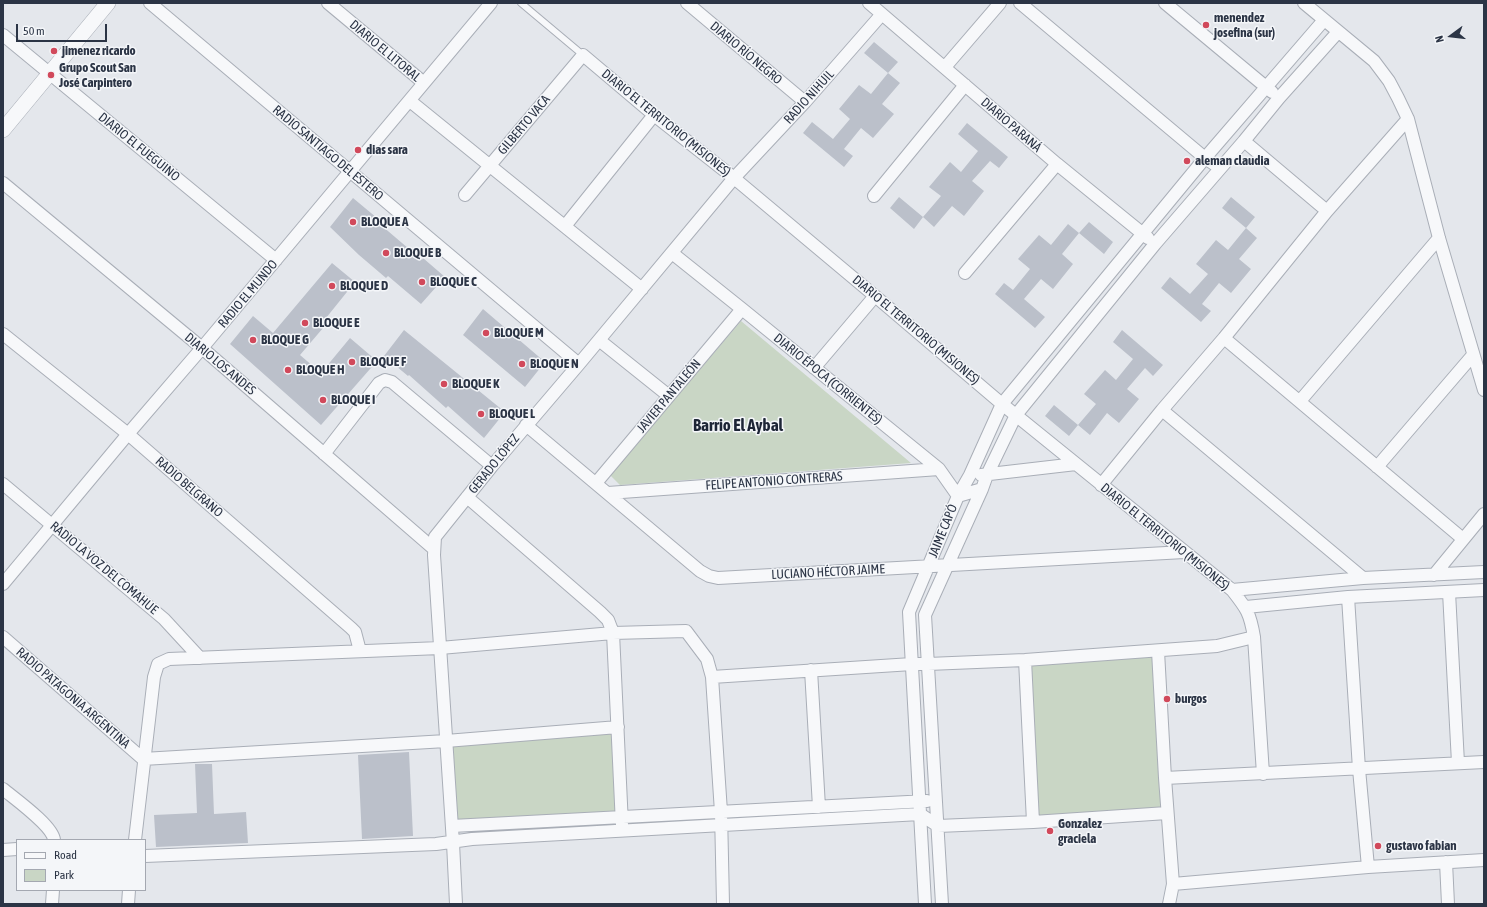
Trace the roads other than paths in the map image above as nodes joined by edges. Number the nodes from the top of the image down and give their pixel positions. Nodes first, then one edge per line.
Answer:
1 (108, 3) edge
2 (150, 3) edge
3 (328, 3) edge
4 (491, 3) edge
5 (521, 3) edge
6 (687, 3) edge
7 (869, 3) edge
8 (1000, 3) edge
9 (1020, 3) edge
10 (1165, 3) edge
11 (1304, 3) edge
12 (882, 14) junction
13 (1324, 20) junction
14 (1338, 32) junction
15 (3, 34) edge
16 (583, 55) junction
17 (945, 66) junction
18 (50, 74) junction
19 (424, 83) junction
20 (965, 85) junction
21 (1265, 87) junction
22 (1279, 98) junction
23 (410, 101) junction
24 (806, 102) junction
25 (654, 115) junction
26 (1408, 119) junction
27 (3, 130) edge
28 (1244, 141) junction
29 (1205, 158) junction
30 (1057, 164) junction
31 (490, 165) junction
32 (1220, 168) junction
33 (350, 172) junction
34 (734, 178) junction
35 (3, 184) edge
36 (464, 195) dead end
37 (874, 196) dead end
38 (1327, 211) junction
39 (565, 226) junction
40 (1143, 234) junction
41 (1439, 238) junction
42 (1155, 244) junction
43 (672, 253) junction
44 (276, 260) junction
45 (965, 272) dead end
46 (642, 289) junction
47 (875, 296) junction
48 (742, 309) junction
49 (3, 334) edge
50 (1224, 338) junction
51 (599, 340) junction
52 (202, 348) junction
53 (1473, 355) junction
54 (579, 364) junction
55 (814, 368) junction
56 (1484, 390) edge
57 (669, 396) junction
58 (1300, 401) junction
59 (1002, 404) junction
60 (1162, 410) junction
61 (1016, 415) junction
62 (526, 425) junction
63 (128, 434) junction
64 (324, 454) junction
65 (1076, 464) junction
66 (492, 466) junction
67 (1377, 467) junction
68 (939, 470) junction
69 (970, 475) junction
70 (987, 475) junction
71 (596, 483) junction
72 (3, 484) edge
73 (1100, 485) junction
74 (982, 489) junction
75 (608, 493) junction
76 (958, 496) junction
77 (467, 497) junction
78 (1484, 514) edge
79 (53, 525) junction
80 (1463, 539) junction
81 (434, 549) junction
82 (1184, 552) junction
83 (948, 565) junction
84 (929, 566) junction
85 (1484, 572) edge
86 (1434, 575) junction
87 (1363, 578) junction
88 (3, 584) edge
89 (1232, 590) junction
90 (1484, 590) edge
91 (1449, 592) junction
92 (1348, 597) junction
93 (1246, 608) junction
94 (613, 633) junction
95 (1254, 637) junction
96 (3, 638) edge
97 (440, 648) junction
98 (360, 651) junction
99 (1158, 651) junction
100 (200, 658) junction
101 (1024, 660) junction
102 (912, 664) junction
103 (928, 664) junction
104 (811, 670) junction
105 (712, 677) junction
106 (618, 727) junction
107 (446, 741) junction
108 (143, 759) junction
109 (1484, 762) edge
110 (1458, 764) junction
111 (1359, 769) junction
112 (1263, 774) junction
113 (1165, 778) junction
114 (3, 789) edge
115 (936, 801) junction
116 (919, 802) junction
117 (819, 807) junction
118 (721, 812) junction
119 (1167, 813) junction
120 (920, 814) junction
121 (622, 818) junction
122 (1033, 822) junction
123 (452, 826) junction
124 (720, 826) junction
125 (938, 826) junction
126 (622, 831) junction
127 (54, 839) edge
128 (135, 839) edge
129 (453, 843) junction
130 (16, 848) edge
131 (3, 850) edge
132 (146, 856) edge
133 (1484, 860) edge
134 (1446, 862) junction
135 (1368, 867) junction
136 (1173, 884) junction
137 (53, 891) edge
138 (130, 891) edge
139 (52, 904) edge
140 (128, 904) edge
141 (456, 904) edge
142 (723, 904) edge
143 (925, 904) edge
144 (942, 904) edge
145 (1169, 904) edge
146 (1448, 904) edge

1 - 18 street
2 - 33 street, RADIO SANTIAGO DEL ESTERO
3 - 19 street, DIARIO EL LITORAL
4 - 19 street, RADIO EL MUNDO
5 - 16 lane
6 - 24 street, DIARIO RÍO NEGRO
7 - 12 street, DIARIO PARANÁ
8 - 17 street
9 - 29 street
10 - 21 street
11 - 13 street
12 - 17 street, DIARIO PARANÁ
12 - 24 street, RADIO NIHUIL
13 - 14 street
13 - 21 street, JAIME CAPÓ
14 - 22 street, JAIME CAPÓ
14 - 26 street
15 - 18 street, DIARIO EL FUEGUINO
16 - 25 street, DIARIO EL TERRITORIO (MISIONES)
16 - 31 street, GILBERTO VACA
17 - 20 street, DIARIO PARANÁ
18 - 27 street
18 - 44 street, DIARIO EL FUEGUINO
19 - 23 street, RADIO EL MUNDO
20 - 30 street, DIARIO PARANÁ
20 - 37 street
21 - 22 street
21 - 29 street, JAIME CAPÓ
22 - 28 street, JAIME CAPÓ
23 - 31 street
23 - 33 street, RADIO EL MUNDO
24 - 34 street, RADIO NIHUIL
25 - 34 street, DIARIO EL TERRITORIO (MISIONES)
25 - 39 street
26 - 38 street
26 - 41 street
28 - 32 street, JAIME CAPÓ
28 - 38 street
29 - 32 street
29 - 40 street, JAIME CAPÓ
30 - 40 street, DIARIO PARANÁ
30 - 45 street
31 - 36 street, GILBERTO VACA
31 - 39 street
32 - 42 street, JAIME CAPÓ
33 - 44 street, RADIO EL MUNDO
33 - 54 street, RADIO SANTIAGO DEL ESTERO
34 - 43 street, GERADO LÓPEZ
34 - 47 street, DIARIO EL TERRITORIO (MISIONES)
35 - 52 street, DIARIO LOS ANDES
38 - 50 street
39 - 46 street
40 - 42 street, DIARIO PARANÁ
40 - 59 street, JAIME CAPÓ
41 - 53 street
41 - 58 street
42 - 61 street, JAIME CAPÓ
43 - 46 street, GERADO LÓPEZ
43 - 48 street, DIARIO ÉPOCA (CORRIENTES)
44 - 52 street, RADIO EL MUNDO
46 - 51 street, GERADO LÓPEZ
47 - 55 street
47 - 59 street, DIARIO EL TERRITORIO (MISIONES)
48 - 55 street, DIARIO ÉPOCA (CORRIENTES)
48 - 57 street, JAVIER PANTALEÓN
49 - 63 street, RADIO BELGRANO
50 - 58 street
50 - 60 street
51 - 54 street, GERADO LÓPEZ
51 - 57 street
52 - 63 street, RADIO EL MUNDO
52 - 64 street, DIARIO LOS ANDES
53 - 56 street
53 - 67 street
54 - 62 street, GERADO LÓPEZ
55 - 68 street, DIARIO ÉPOCA (CORRIENTES)
57 - 71 street, JAVIER PANTALEÓN
58 - 67 street
59 - 61 street, DIARIO EL TERRITORIO (MISIONES)
59 - 69 street, JAIME CAPÓ
60 - 73 street
60 - 87 street
61 - 65 street, DIARIO EL TERRITORIO (MISIONES)
61 - 70 street, JAIME CAPÓ
62 - 66 street, GERADO LÓPEZ
62 - 71 street, LUCIANO HÉCTOR JAIME
63 - 79 street, RADIO EL MUNDO
63 - 98 street, RADIO BELGRANO
64 - 66 street
64 - 81 street, DIARIO LOS ANDES
65 - 70 street
65 - 73 street, DIARIO EL TERRITORIO (MISIONES)
66 - 77 street, GERADO LÓPEZ
67 - 80 street
68 - 75 street, FELIPE ANTONIO CONTRERAS
68 - 76 street, DIARIO ÉPOCA (CORRIENTES)
69 - 70 street
69 - 76 street, JAIME CAPÓ
70 - 74 street, JAIME CAPÓ
71 - 75 street, LUCIANO HÉCTOR JAIME
72 - 79 street, RADIO LA VOZ DEL COMAHUE
73 - 82 street, DIARIO EL TERRITORIO (MISIONES)
74 - 76 street
74 - 83 street, JAIME CAPÓ
75 - 84 street, LUCIANO HÉCTOR JAIME
76 - 84 street, JAIME CAPÓ
77 - 81 street, GERADO LÓPEZ
77 - 94 street
78 - 80 street
79 - 88 street, RADIO EL MUNDO
79 - 100 street, RADIO LA VOZ DEL COMAHUE
80 - 86 street
81 - 97 street, GERADO LÓPEZ
82 - 83 street, LUCIANO HÉCTOR JAIME
82 - 89 street, DIARIO EL TERRITORIO (MISIONES)
83 - 84 street, LUCIANO HÉCTOR JAIME
83 - 103 street, JAIME CAPÓ
84 - 102 street, JAIME CAPÓ
85 - 86 street
86 - 87 street
87 - 89 street
89 - 93 street, DIARIO EL TERRITORIO (MISIONES)
90 - 91 street
91 - 92 street
91 - 110 street
92 - 93 street
92 - 111 street
93 - 95 street, DIARIO EL TERRITORIO (MISIONES)
94 - 97 street
94 - 105 street
94 - 106 street
95 - 99 street
95 - 112 street, DIARIO EL TERRITORIO (MISIONES)
96 - 108 street, RADIO PATAGONIA ARGENTINA
97 - 98 street
97 - 107 street, GERADO LÓPEZ
98 - 100 street
99 - 101 street
99 - 113 street
100 - 108 street
101 - 103 street
101 - 122 street
102 - 103 street
102 - 104 street
102 - 116 street, JAIME CAPÓ
103 - 115 street, JAIME CAPÓ
104 - 105 street
104 - 117 street
105 - 118 street
106 - 107 street
106 - 121 street
107 - 108 street
107 - 123 street, GERADO LÓPEZ
108 - 128 street
109 - 110 street
110 - 111 street
111 - 112 street
111 - 135 street
112 - 113 street
113 - 119 street
114 - 127 street
115 - 116 street
115 - 125 street, JAIME CAPÓ
116 - 117 street
116 - 120 street, JAIME CAPÓ
117 - 118 street
118 - 121 street
118 - 124 street
119 - 122 street
119 - 136 street
120 - 124 street
120 - 125 street
120 - 143 street, JAIME CAPÓ
121 - 123 street
121 - 126 street
122 - 125 street
123 - 129 street, GERADO LÓPEZ
124 - 126 street
124 - 142 street
125 - 144 street, JAIME CAPÓ
126 - 129 street
129 - 132 street
129 - 141 street, GERADO LÓPEZ
130 - 131 street
133 - 134 street
134 - 135 street
134 - 146 street
135 - 136 street
136 - 145 street
137 - 139 street
138 - 140 street

